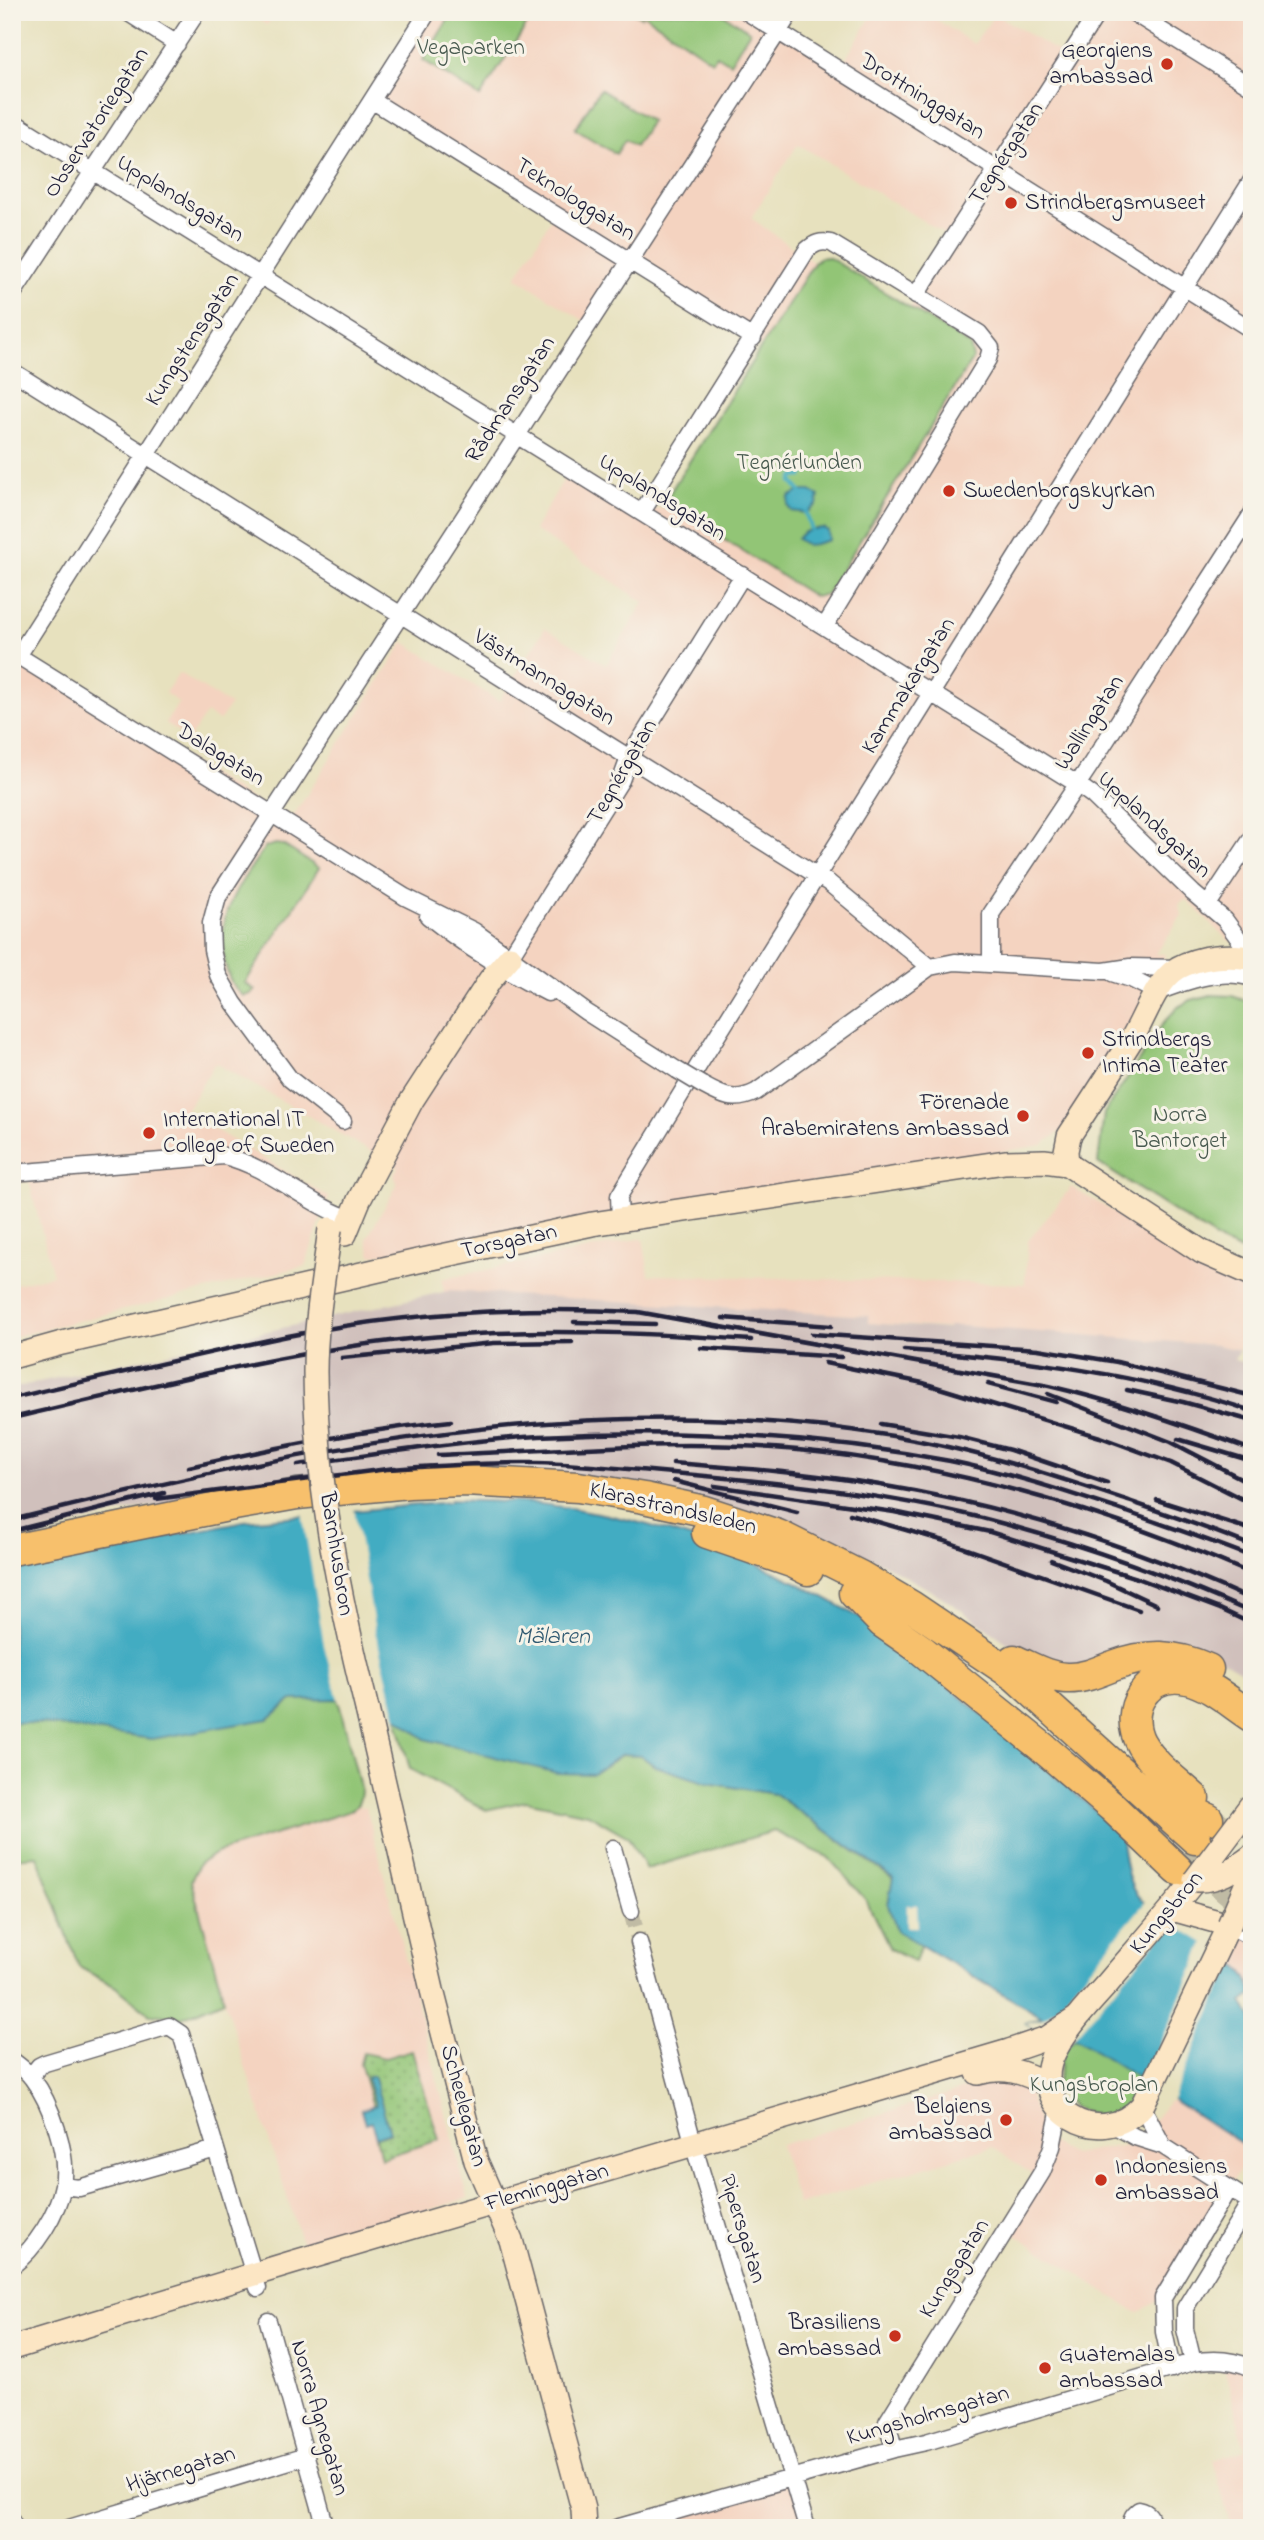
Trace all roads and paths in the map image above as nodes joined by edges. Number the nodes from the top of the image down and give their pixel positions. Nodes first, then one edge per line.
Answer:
1 (127, 12) edge
2 (197, 12) edge
3 (428, 12) edge
4 (747, 12) edge
5 (791, 12) edge
6 (1098, 12) edge
7 (1132, 12) edge
8 (778, 33) junction
9 (177, 44) junction
10 (1252, 87) edge
11 (373, 101) junction
12 (12, 121) edge
13 (92, 170) junction
14 (997, 171) junction
15 (1252, 180) edge
16 (629, 260) junction
17 (261, 276) junction
18 (1185, 288) junction
19 (12, 295) edge
20 (916, 295) junction
21 (1252, 330) edge
22 (753, 338) junction
23 (12, 371) edge
24 (516, 434) junction
25 (146, 456) junction
26 (642, 512) junction
27 (1252, 514) edge
28 (743, 575) junction
29 (400, 615) junction
30 (825, 626) junction
31 (15, 654) edge
32 (931, 693) junction
33 (629, 758) junction
34 (1077, 784) junction
35 (271, 814) junction
36 (1252, 838) edge
37 (817, 875) junction
38 (405, 897) junction
39 (1207, 906) junction
40 (1252, 958) edge
41 (500, 959) junction
42 (990, 963) junction
43 (930, 967) junction
44 (1179, 968) junction
45 (1104, 971) junction
46 (1252, 978) edge
47 (1157, 992) junction
48 (343, 1121) dead end
49 (1069, 1136) junction
50 (1013, 1162) junction
51 (1067, 1164) junction
52 (12, 1173) edge
53 (620, 1220) junction
54 (340, 1224) junction
55 (1252, 1274) edge
56 (12, 1357) edge
57 (778, 1535) junction
58 (12, 1550) edge
59 (12, 1559) edge
60 (854, 1593) junction
61 (1014, 1660) junction
62 (1252, 1695) edge
63 (1252, 1717) edge
64 (390, 1802) joint
65 (1252, 1804) edge
66 (613, 1848) dead end
67 (1192, 1852) junction
68 (1252, 1856) edge
69 (1252, 1871) edge
70 (1172, 1909) junction
71 (631, 1910) tunnel mouth
72 (1228, 1925) junction
73 (1252, 1938) edge
74 (639, 1942) tunnel mouth
75 (1052, 2042) junction
76 (12, 2060) edge
77 (31, 2076) junction
78 (1048, 2085) junction
79 (1144, 2103) junction
80 (1060, 2109) junction
81 (1115, 2126) junction
82 (1163, 2146) junction
83 (216, 2149) junction
84 (695, 2151) junction
85 (63, 2186) junction
86 (1229, 2188) junction
87 (1251, 2203) edge
88 (496, 2209) junction
89 (12, 2266) edge
90 (256, 2281) junction
91 (1163, 2298) junction
92 (1185, 2308) junction
93 (268, 2321) dead end
94 (12, 2348) edge
95 (12, 2362) edge
96 (1193, 2362) junction
97 (1252, 2368) edge
98 (1172, 2369) junction
99 (894, 2449) junction
100 (306, 2456) junction
101 (792, 2477) junction
102 (12, 2521) edge
103 (15, 2528) edge
104 (68, 2528) edge
105 (326, 2528) edge
106 (584, 2528) edge
107 (616, 2528) edge
108 (807, 2528) edge
109 (1133, 2528) edge
110 (1154, 2528) edge

1 - 9 street
2 - 9 street, Observatoriegatan
3 - 11 street, Kungstensgatan
4 - 8 street, Drottninggatan
5 - 8 street, Rådmansgatan
6 - 14 street, Tegnérgatan
7 - 10 street
8 - 14 street, Drottninggatan
8 - 16 street, Rådmansgatan
9 - 13 street, Observatoriegatan
11 - 16 street, Teknologgatan
11 - 17 street, Kungstensgatan
12 - 13 street, Upplandsgatan
13 - 17 street, Upplandsgatan
13 - 19 street, Observatoriegatan
14 - 18 street, Drottninggatan
14 - 20 street, Tegnérgatan
15 - 18 street, Kammakargatan
16 - 22 street, Teknologgatan
16 - 24 street, Rådmansgatan
17 - 24 street, Upplandsgatan
17 - 25 street, Kungstensgatan
18 - 21 street, Drottninggatan
18 - 32 street, Kammakargatan
20 - 22 street
20 - 30 street
22 - 26 street
23 - 25 street, Västmannagatan
24 - 26 street, Upplandsgatan
24 - 29 street, Rådmansgatan
25 - 29 street, Västmannagatan
25 - 31 street, Kungstensgatan
26 - 28 street, Upplandsgatan
27 - 34 street, Wallingatan
28 - 30 street, Upplandsgatan
28 - 33 street, Tegnérgatan
29 - 33 street, Västmannagatan
29 - 35 street, Rådmansgatan
30 - 32 street, Upplandsgatan
31 - 35 street, Dalagatan
32 - 34 street, Upplandsgatan
32 - 37 street, Kammakargatan
33 - 37 street, Västmannagatan
33 - 41 street, Tegnérgatan
34 - 39 street, Upplandsgatan
34 - 42 street, Wallingatan
35 - 38 street, Dalagatan
35 - 48 street, Rådmansgatan
36 - 39 street
37 - 43 street, Västmannagatan
37 - 53 street, Kammakargatan
38 - 41 street, Dalagatan
38 - 41 street, Dalagatan
39 - 40 street, Upplandsgatan
40 - 44 street
41 - 43 street, Dalagatan, bridge
41 - 54 street, Tegnérgatan
41 - 54 street, Tegnérgatan
42 - 43 street
42 - 45 street
44 - 45 street
44 - 47 street
45 - 47 street
46 - 47 street
47 - 49 street
49 - 50 street, Torsgatan
49 - 51 street
50 - 51 street, Torsgatan
50 - 53 street, Torsgatan
51 - 55 street
52 - 54 street
53 - 56 street, Torsgatan
54 - 64 street, Barnhusbron, bridge
57 - 58 highway, Klarastrandsleden
57 - 61 highway
57 - 67 highway, Klarastrandsleden
59 - 60 highway, Klarastrandsleden
60 - 67 highway, Klarastrandsleden
60 - 67 highway
61 - 62 highway
61 - 67 highway
63 - 67 highway
64 - 88 street, Scheelegatan
65 - 67 street, Kungsbron, bridge
66 - 71 street
67 - 68 street, bridge
67 - 70 street, Kungsbron
69 - 72 street, Kungsbron, bridge
70 - 72 street
70 - 75 street, Kungsbron
72 - 73 street
72 - 79 street, Kungsbron
74 - 84 street, Pipersgatan
75 - 78 street
75 - 84 street, Fleminggatan
76 - 77 street
77 - 83 street
77 - 85 street
78 - 80 street
78 - 84 street, Fleminggatan
79 - 81 street
79 - 82 street
80 - 81 street
80 - 99 street, Kungsgatan
81 - 82 street
82 - 86 street
83 - 85 street
83 - 90 street
84 - 88 street, Fleminggatan
84 - 101 street, Pipersgatan
85 - 89 street
86 - 87 street
86 - 91 street
87 - 92 street
88 - 90 street, Fleminggatan
88 - 106 street, Scheelegatan
90 - 94 street, Fleminggatan
90 - 95 street, Fleminggatan
91 - 92 street
91 - 98 street
92 - 96 street
93 - 100 street, Norra Agnegatan
96 - 97 street, Kungsholmsgatan
96 - 98 street, Kungsholmsgatan
98 - 99 street, Kungsholmsgatan
99 - 101 street, Kungsholmsgatan
100 - 104 street, Hjärnegatan
100 - 105 street, Norra Agnegatan
101 - 107 street, Kungsholmsgatan
101 - 108 street, Pipersgatan
102 - 103 street
109 - 110 street

